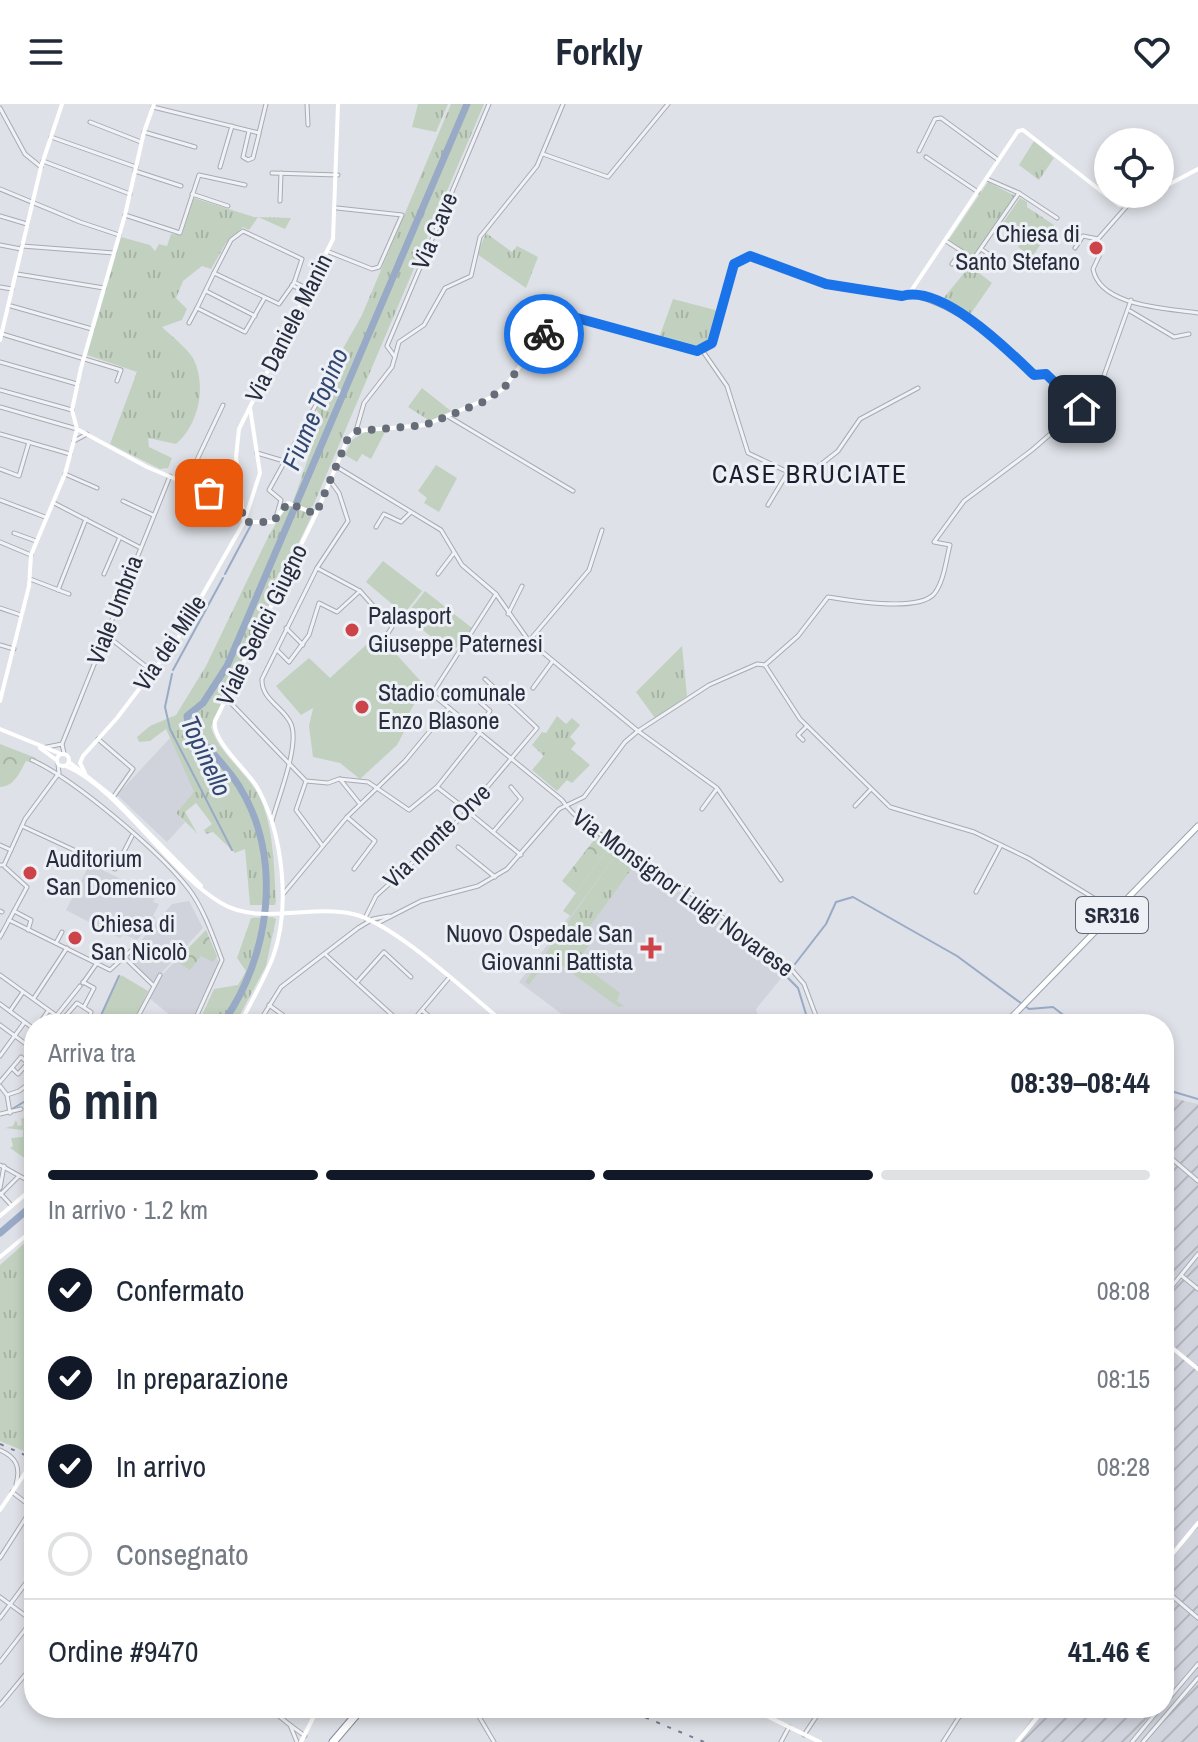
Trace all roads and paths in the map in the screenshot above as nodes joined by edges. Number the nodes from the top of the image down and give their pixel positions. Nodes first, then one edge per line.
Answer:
1 (62, 104) edge
2 (266, 104) edge
3 (307, 104) edge
4 (338, 104) edge
5 (489, 104) edge
6 (563, 104) edge
7 (668, 104) edge
8 (154, 105) edge
9 (0, 108) edge
10 (90, 122) dead end
11 (308, 125) dead end
12 (232, 126) junction
13 (249, 131) junction
14 (144, 132) junction
15 (259, 133) junction
16 (51, 137) junction
17 (141, 142) junction
18 (195, 147) dead end
19 (919, 151) dead end
20 (543, 154) junction
21 (926, 157) dead end
22 (999, 161) junction
23 (42, 164) junction
24 (220, 167) dead end
25 (136, 169) junction
26 (1198, 169) edge
27 (272, 173) dead end
28 (281, 173) junction
29 (338, 175) junction
30 (987, 179) junction
31 (1174, 182) edge
32 (245, 185) dead end
33 (1094, 185) edge
34 (181, 186) dead end
35 (0, 189) edge
36 (978, 192) junction
37 (1019, 193) junction
38 (130, 194) junction
39 (192, 194) junction
40 (33, 200) junction
41 (280, 201) dead end
42 (228, 206) dead end
43 (337, 208) junction
44 (1125, 208) edge
45 (125, 215) junction
46 (0, 216) edge
47 (1057, 218) dead end
48 (27, 224) junction
49 (119, 235) junction
50 (1098, 239) junction
51 (946, 241) junction
52 (0, 245) edge
53 (22, 248) junction
54 (1075, 248) dead end
55 (981, 249) junction
56 (961, 251) junction
57 (329, 252) junction
58 (114, 253) junction
59 (972, 258) dead end
60 (994, 258) dead end
61 (952, 264) dead end
62 (970, 264) dead end
63 (214, 273) junction
64 (17, 274) junction
65 (293, 284) junction
66 (0, 287) edge
67 (105, 288) junction
68 (14, 290) junction
69 (206, 291) junction
70 (308, 291) junction
71 (909, 294) junction
72 (264, 299) junction
73 (1131, 300) junction
74 (11, 306) junction
75 (197, 308) junction
76 (1130, 311) junction
77 (1198, 313) edge
78 (255, 316) junction
79 (189, 323) dead end
80 (92, 329) junction
81 (2, 334) junction
82 (1189, 334) dead end
83 (0, 340) edge
84 (702, 350) junction
85 (84, 357) junction
86 (395, 357) junction
87 (0, 362) edge
88 (117, 381) dead end
89 (77, 384) junction
90 (327, 385) dead end
91 (918, 388) dead end
92 (0, 390) edge
93 (223, 405) dead end
94 (250, 406) junction
95 (0, 407) edge
96 (1082, 409) junction
97 (72, 410) junction
98 (445, 415) junction
99 (77, 429) junction
100 (356, 431) junction
101 (0, 434) edge
102 (87, 434) junction
103 (74, 441) junction
104 (29, 442) junction
105 (257, 453) junction
106 (70, 454) junction
107 (284, 461) junction
108 (337, 467) junction
109 (0, 469) edge
110 (788, 472) junction
111 (65, 474) junction
112 (170, 476) junction
113 (330, 481) junction
114 (186, 483) junction
115 (97, 488) dead end
116 (573, 491) dead end
117 (0, 500) edge
118 (123, 501) dead end
119 (52, 502) junction
120 (240, 502) junction
121 (768, 505) dead end
122 (410, 513) junction
123 (316, 514) junction
124 (153, 515) junction
125 (45, 517) junction
126 (86, 519) junction
127 (244, 522) junction
128 (274, 522) junction
129 (376, 527) dead end
130 (602, 530) dead end
131 (14, 533) dead end
132 (120, 537) junction
133 (36, 541) junction
134 (0, 542) edge
135 (139, 547) junction
136 (454, 553) junction
137 (31, 555) junction
138 (317, 568) junction
139 (104, 574) dead end
140 (438, 574) dead end
141 (30, 579) junction
142 (522, 586) dead end
143 (58, 590) junction
144 (360, 591) junction
145 (69, 594) dead end
146 (496, 594) junction
147 (0, 608) edge
148 (508, 614) junction
149 (21, 615) junction
150 (286, 628) junction
151 (106, 635) junction
152 (385, 638) dead end
153 (529, 641) junction
154 (0, 645) edge
155 (303, 646) junction
156 (14, 649) junction
157 (276, 650) junction
158 (552, 662) junction
159 (765, 665) junction
160 (153, 672) junction
161 (485, 679) dead end
162 (491, 685) junction
163 (533, 688) dead end
164 (226, 698) junction
165 (0, 701) edge
166 (449, 707) junction
167 (807, 726) junction
168 (0, 729) edge
169 (478, 731) junction
170 (638, 731) junction
171 (98, 739) junction
172 (803, 740) dead end
173 (32, 742) junction
174 (62, 744) junction
175 (46, 747) junction
176 (63, 754) junction
177 (83, 756) junction
178 (513, 758) junction
179 (32, 760) dead end
180 (288, 762) junction
181 (64, 763) junction
182 (60, 773) junction
183 (85, 773) junction
184 (339, 779) junction
185 (306, 781) junction
186 (376, 785) junction
187 (437, 787) junction
188 (511, 787) dead end
189 (717, 788) junction
190 (871, 789) junction
191 (113, 797) junction
192 (360, 804) junction
193 (566, 805) junction
194 (855, 806) dead end
195 (702, 809) dead end
196 (469, 812) junction
197 (347, 817) junction
198 (271, 824) junction
199 (22, 826) junction
200 (1198, 826) edge
201 (493, 833) junction
202 (133, 834) junction
203 (0, 845) edge
204 (322, 845) junction
205 (1001, 845) junction
206 (458, 847) dead end
207 (11, 850) junction
208 (521, 855) junction
209 (2, 865) edge
210 (354, 869) dead end
211 (495, 877) junction
212 (781, 880) dead end
213 (976, 892) dead end
214 (207, 893) junction
215 (281, 895) junction
216 (14, 911) junction
217 (1115, 911) junction
218 (279, 912) junction
219 (9, 918) junction
220 (367, 918) junction
221 (388, 918) junction
222 (378, 921) junction
223 (28, 930) junction
224 (62, 932) dead end
225 (391, 932) junction
226 (1, 934) edge
227 (56, 943) junction
228 (67, 948) junction
229 (134, 948) dead end
230 (326, 955) junction
231 (125, 958) junction
232 (97, 962) junction
233 (0, 975) edge
234 (160, 975) dead end
235 (411, 977) dead end
236 (448, 979) junction
237 (357, 982) junction
238 (82, 984) junction
239 (154, 986) junction
240 (23, 992) junction
241 (33, 999) junction
242 (0, 1004) edge
243 (268, 1005) junction
244 (84, 1007) junction
245 (49, 1010) junction
246 (421, 1010) junction
247 (10, 1011) junction
248 (46, 1014) edge
249 (55, 1014) edge
250 (58, 1014) edge
251 (67, 1014) edge
252 (92, 1014) edge
253 (139, 1014) edge
254 (198, 1014) edge
255 (245, 1014) edge
256 (263, 1014) edge
257 (281, 1014) edge
258 (391, 1014) edge
259 (418, 1014) edge
260 (426, 1014) edge
261 (489, 1014) edge
262 (815, 1014) edge
263 (1014, 1014) edge
264 (24, 1021) edge
265 (24, 1023) edge
266 (0, 1025) edge
267 (15, 1035) junction
268 (24, 1042) edge
269 (0, 1056) edge
270 (12, 1068) dead end
271 (0, 1084) edge
272 (24, 1086) edge
273 (7, 1095) junction
274 (21, 1109) dead end
275 (10, 1113) junction
276 (0, 1114) edge
277 (1174, 1161) edge
278 (2, 1166) edge
279 (19, 1176) junction
280 (24, 1179) edge
281 (1198, 1181) edge
282 (0, 1192) edge
283 (24, 1193) edge
284 (12, 1205) junction
285 (0, 1216) edge
286 (24, 1237) edge
287 (1198, 1254) edge
288 (0, 1257) edge
289 (1181, 1275) junction
290 (1174, 1284) edge
291 (1198, 1289) edge
292 (1174, 1349) edge
293 (1198, 1369) edge
294 (0, 1450) edge
295 (24, 1475) edge
296 (16, 1484) junction
297 (12, 1492) junction
298 (24, 1502) edge
299 (0, 1510) edge
300 (24, 1522) edge
301 (1198, 1523) edge
302 (1174, 1552) edge
303 (0, 1558) edge
304 (24, 1585) edge
305 (0, 1597) edge
306 (1174, 1598) edge
307 (10, 1604) junction
308 (24, 1614) edge
309 (0, 1616) edge
310 (1198, 1618) edge
311 (24, 1631) edge
312 (0, 1662) edge
313 (1198, 1664) edge
314 (24, 1676) edge
315 (1198, 1678) edge
316 (1174, 1692) edge
317 (0, 1705) edge
318 (1174, 1705) edge
319 (281, 1718) edge
320 (354, 1718) edge
321 (355, 1718) edge
322 (480, 1718) edge
323 (771, 1718) edge
324 (815, 1718) edge
325 (958, 1718) edge
326 (1037, 1718) edge
327 (1152, 1718) edge
328 (1163, 1718) edge
329 (313, 1720) joint
330 (290, 1725) junction
331 (789, 1727) junction
332 (298, 1728) junction
333 (294, 1733) junction
334 (804, 1735) junction
335 (305, 1736) junction
336 (1133, 1740) edge
337 (299, 1742) edge
338 (337, 1742) edge
339 (494, 1742) edge
340 (781, 1742) edge
341 (820, 1742) edge
342 (943, 1742) edge
343 (1017, 1742) edge
344 (1142, 1742) edge

1 - 16 street
2 - 15 street
3 - 11 street
4 - 29 street, Via Daniele Manin
5 - 86 street, Via Cave
6 - 20 street
7 - 20 street
8 - 12 street
8 - 14 street
9 - 23 street
10 - 17 street
12 - 13 street
12 - 24 street
13 - 15 street
13 - 15 street
14 - 17 street
14 - 18 street
16 - 23 street
16 - 25 street
17 - 25 street
19 - 22 street
20 - 86 street
21 - 36 street
22 - 30 street
22 - 33 street
23 - 38 street
23 - 40 street
25 - 34 street
25 - 38 street
26 - 31 street
27 - 28 street
28 - 29 street
28 - 41 street
29 - 43 street, Via Daniele Manin
30 - 36 street
30 - 37 street
32 - 39 street
35 - 40 street
36 - 51 street
37 - 47 street
37 - 55 street
38 - 45 street
39 - 42 street
39 - 45 street
40 - 48 street
40 - 49 street
43 - 57 street, Via Daniele Manin
43 - 57 street
44 - 50 street
45 - 49 street
46 - 48 street
48 - 53 street
49 - 58 street
50 - 54 street
50 - 73 street
51 - 56 street
51 - 71 street
52 - 53 street
53 - 58 street
53 - 64 street
55 - 60 street
55 - 62 street
56 - 59 street
56 - 61 street
57 - 70 street, Via Daniele Manin
58 - 67 street
63 - 65 street
63 - 69 street
63 - 72 street
64 - 67 street
64 - 68 street
65 - 70 street
65 - 72 street
66 - 68 street
67 - 80 street
68 - 74 street
69 - 75 street
69 - 78 street
70 - 94 street, Via Daniele Manin
71 - 84 street
71 - 96 street
72 - 78 street
73 - 76 street
73 - 77 street
74 - 80 street
74 - 81 street
75 - 78 street
75 - 79 street
76 - 82 street
76 - 96 street
80 - 85 street
81 - 83 street
81 - 85 street
84 - 98 street
84 - 110 street
85 - 88 street
85 - 89 street
86 - 100 street
87 - 89 street
89 - 97 street
90 - 107 street
91 - 110 street
92 - 97 street
93 - 114 street
94 - 105 street
94 - 120 street, Via Daniele Manin
95 - 99 street
96 - 159 street
97 - 99 street
98 - 100 street
98 - 116 street
99 - 102 street
99 - 103 street
100 - 108 street, Viale Sedici Giugno
101 - 104 street
102 - 103 street
102 - 112 street
103 - 106 street
104 - 106 street
104 - 109 street
105 - 107 street
105 - 127 street, Via dei Mille
106 - 111 street
107 - 128 street
108 - 113 street, Viale Sedici Giugno
108 - 122 street
110 - 121 street
111 - 115 street
111 - 119 street
112 - 114 street
112 - 124 street, Viale Umbria
113 - 123 street, Viale Sedici Giugno
113 - 138 street
114 - 120 street
117 - 125 street
118 - 124 street
119 - 125 street
119 - 126 street
120 - 127 street, Via Daniele Manin
122 - 129 street
122 - 136 street
123 - 128 street
123 - 164 street, Viale Sedici Giugno
124 - 135 street, Viale Umbria
125 - 133 street
126 - 132 street
126 - 143 street
127 - 128 street
127 - 160 street, Via dei Mille
130 - 153 street
131 - 133 street
132 - 135 street
132 - 139 street
133 - 137 street
134 - 137 street
135 - 151 street, Viale Umbria
136 - 140 street
136 - 146 street
137 - 141 street
138 - 144 street
138 - 150 street
141 - 143 street
141 - 149 street
142 - 148 street
143 - 145 street
144 - 152 street
144 - 155 street
146 - 148 street
146 - 166 street
147 - 149 street
148 - 153 street
149 - 156 street
150 - 155 street
150 - 157 street
151 - 160 street
151 - 174 street, Viale Umbria
153 - 158 street
154 - 156 street
155 - 157 street
156 - 165 street
157 - 180 street
158 - 163 street
158 - 170 street
159 - 167 street
159 - 170 street
160 - 171 street, Via dei Mille
161 - 162 street
162 - 169 street
162 - 178 street, Via monte Orve
164 - 180 street
164 - 198 street, Viale Sedici Giugno
166 - 169 street, Via Monsignor Luigi Novarese
166 - 186 street
167 - 172 street
167 - 190 street
168 - 173 street
169 - 178 street, Via Monsignor Luigi Novarese
169 - 187 street
170 - 189 street
170 - 193 street
171 - 177 street, Via dei Mille
171 - 191 street
173 - 175 street
173 - 181 street
174 - 175 street
174 - 176 street
175 - 176 street
176 - 181 street
176 - 181 street
177 - 181 street
177 - 183 street
178 - 193 street, Via Monsignor Luigi Novarese
178 - 196 street, Via monte Orve
179 - 182 street
180 - 185 street
180 - 198 street
181 - 182 street
181 - 183 street
181 - 214 street
182 - 199 street
182 - 202 street
183 - 191 street
184 - 185 street
184 - 186 street
184 - 192 street
185 - 204 street
186 - 187 street
186 - 192 street
187 - 196 street
188 - 201 street
189 - 195 street
189 - 212 street
190 - 194 street
190 - 205 street
191 - 214 street
192 - 197 street
193 - 208 street
193 - 262 street, Via Monsignor Luigi Novarese
196 - 201 street
196 - 220 street, Via monte Orve
197 - 204 street
197 - 210 street
198 - 215 street, Viale Sedici Giugno
199 - 202 street
199 - 207 street
200 - 217 main road, SR316
201 - 208 street
202 - 254 street
203 - 207 street
204 - 215 street
205 - 213 street
205 - 217 street
206 - 211 street
207 - 209 street
208 - 211 street
209 - 216 street
211 - 221 street
214 - 218 street
215 - 218 street, Viale Sedici Giugno
216 - 219 street
216 - 223 street
217 - 263 main road, SR316
218 - 220 street
218 - 255 street, Viale Sedici Giugno
219 - 223 street
219 - 226 street
220 - 222 street
220 - 230 street, Via monte Orve
221 - 222 street
221 - 225 street
222 - 225 street
223 - 227 street
224 - 227 street
225 - 236 street
227 - 228 street
228 - 232 street
228 - 241 street
229 - 231 street
230 - 237 street
230 - 243 street, Via monte Orve
231 - 232 street
231 - 239 street
232 - 238 street
233 - 240 street
234 - 239 street
235 - 237 street
236 - 246 street
236 - 261 street
237 - 258 street
238 - 244 street
238 - 250 street
239 - 253 street
240 - 241 street
240 - 247 street
241 - 245 street
242 - 247 street
243 - 256 street, Via monte Orve
243 - 257 street
244 - 251 street
244 - 252 street
245 - 248 street
245 - 249 street
246 - 259 street
246 - 260 street
247 - 264 street
265 - 267 street
266 - 267 street
267 - 268 street
267 - 269 street
270 - 271 street
271 - 273 street
272 - 273 street
273 - 275 street
274 - 275 street
275 - 276 street
277 - 281 street
278 - 279 street
278 - 282 street
279 - 280 street
279 - 282 street
282 - 284 street
283 - 284 street
284 - 285 street
286 - 288 street
287 - 289 street
289 - 290 street
289 - 291 street
292 - 293 street
294 - 296 street
295 - 296 street
296 - 297 street
297 - 298 street
297 - 299 street
300 - 303 street
301 - 302 street
304 - 307 street
305 - 307 street
306 - 310 street
307 - 308 street
307 - 309 street
311 - 312 street
313 - 316 street
314 - 317 street
315 - 318 street
319 - 330 street
320 - 338 highway
321 - 338 highway
322 - 339 street
323 - 331 street
324 - 334 street
325 - 342 street
326 - 343 street
327 - 336 street
328 - 344 street
329 - 332 street
329 - 335 street
330 - 332 street
330 - 333 street
331 - 334 street
331 - 340 street
332 - 335 street
333 - 335 street
333 - 337 street
334 - 341 street
335 - 337 street
336 - 344 street

